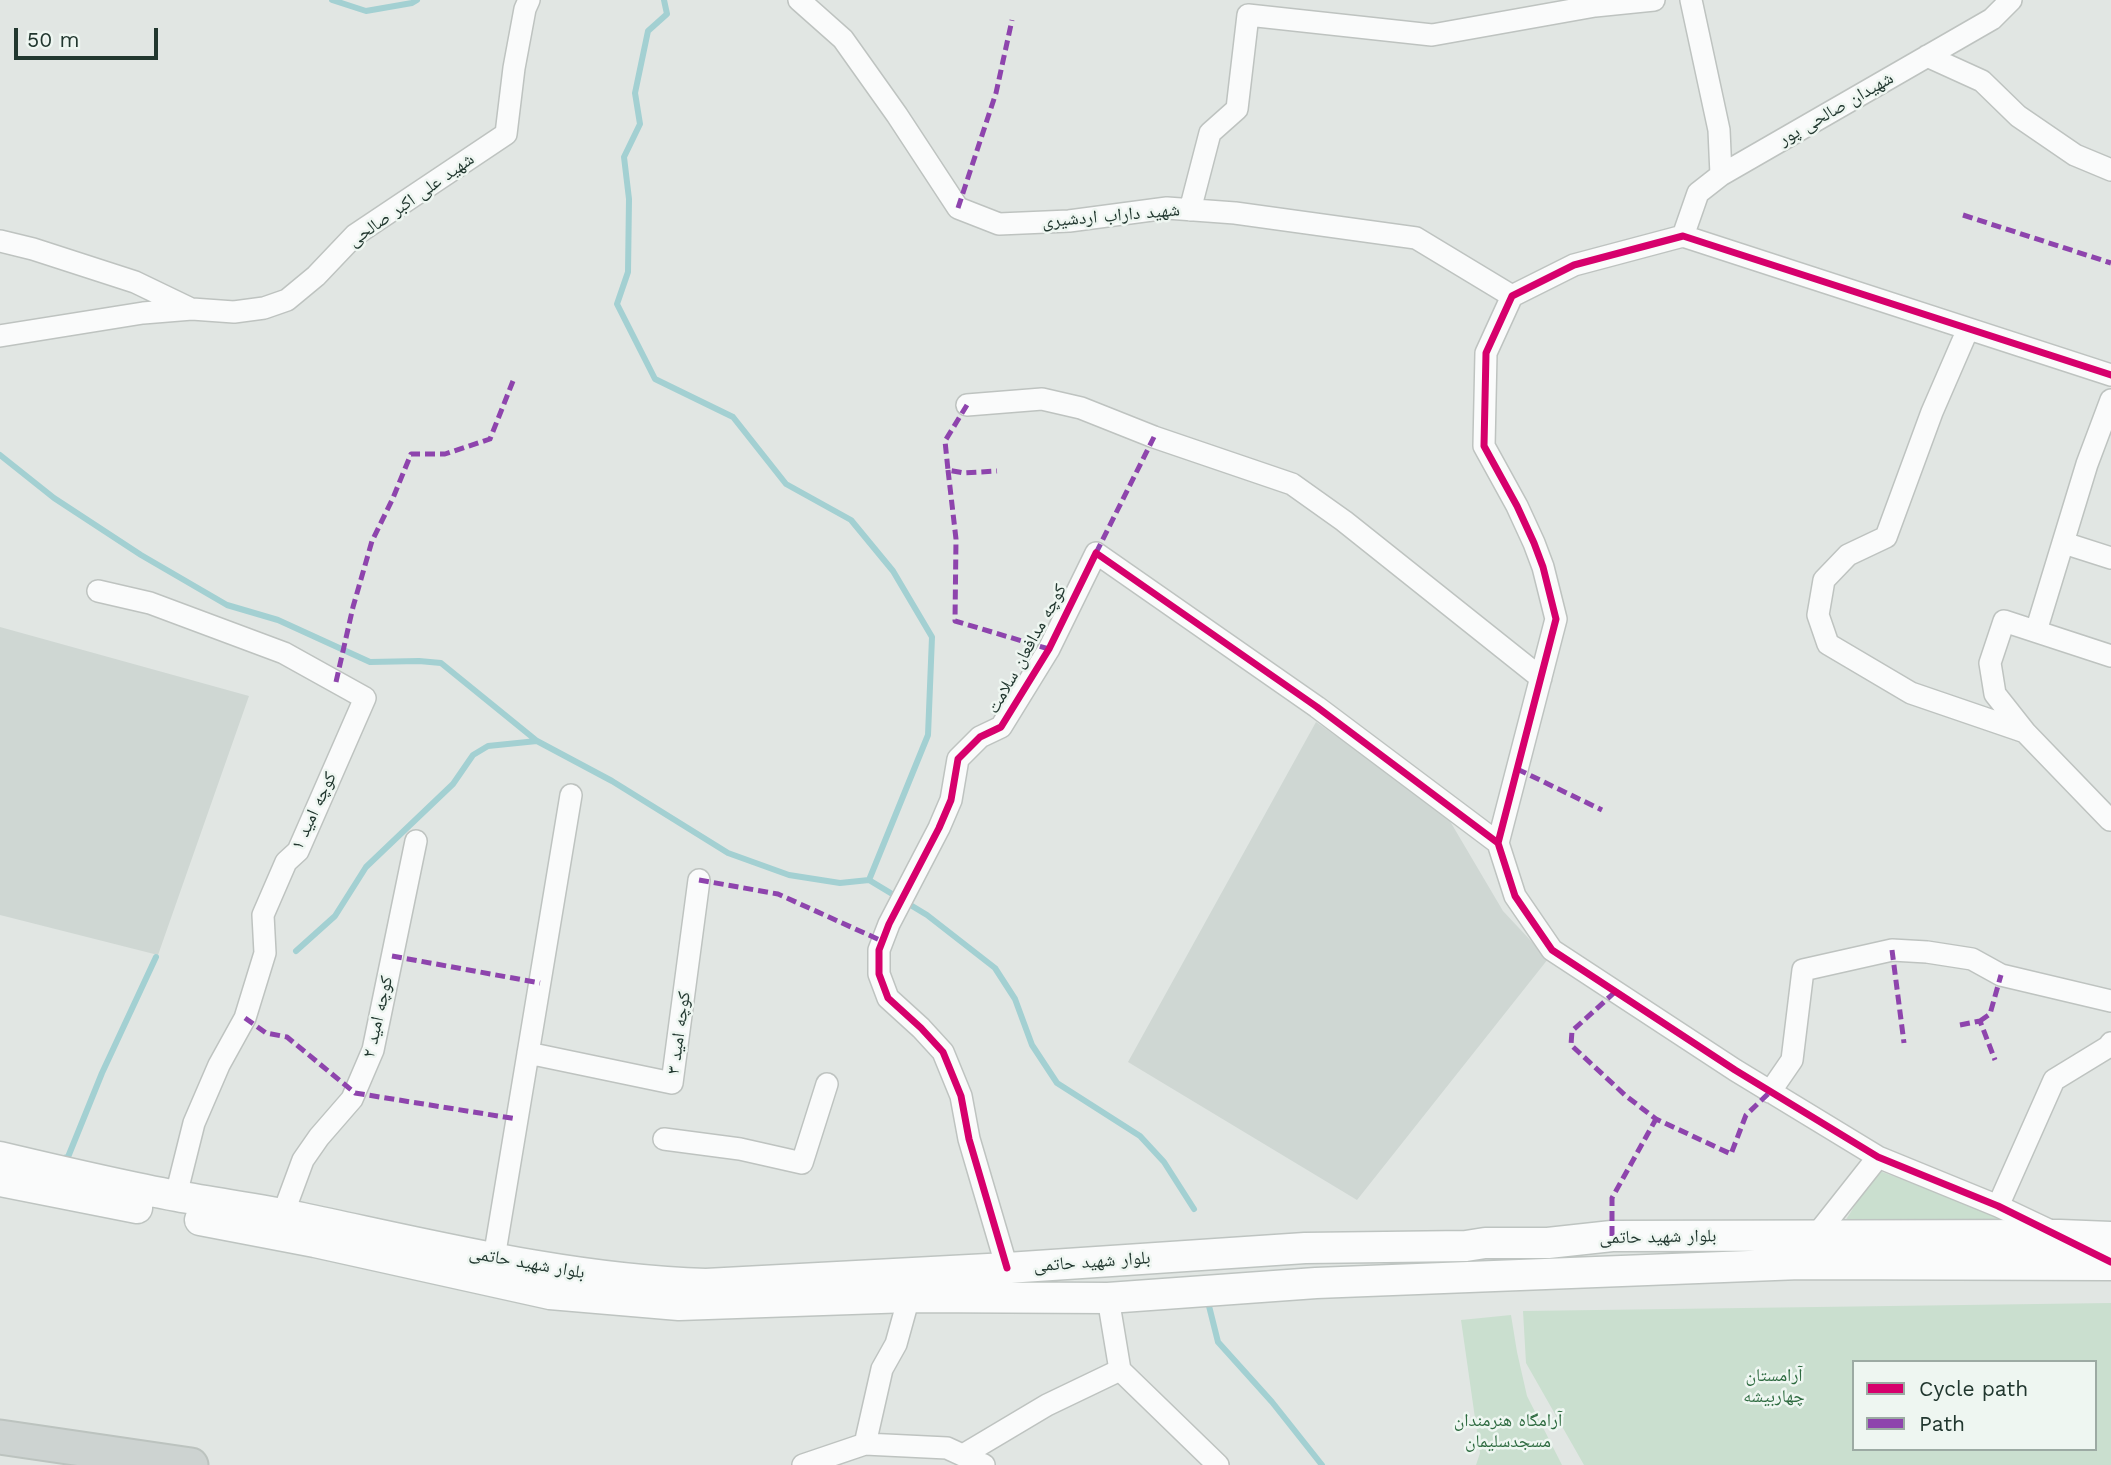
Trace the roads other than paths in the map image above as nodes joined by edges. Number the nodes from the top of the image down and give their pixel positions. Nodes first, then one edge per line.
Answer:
1 (529, 0) edge
2 (799, 0) edge
3 (1654, 0) edge
4 (1691, 0) edge
5 (2011, 0) edge
6 (1927, 56) junction
7 (2111, 170) edge
8 (1721, 176) junction
9 (1190, 210) junction
10 (1683, 236) junction
11 (0, 241) edge
12 (1512, 296) junction
13 (192, 309) junction
14 (1968, 329) junction
15 (0, 336) edge
16 (2111, 375) edge
17 (2111, 400) edge
18 (967, 405) dead end
19 (2064, 544) junction
20 (2111, 558) edge
21 (98, 591) dead end
22 (2036, 631) junction
23 (2111, 656) edge
24 (1541, 678) junction
25 (2025, 732) junction
26 (571, 795) dead end
27 (2110, 820) edge
28 (416, 841) dead end
29 (1498, 842) junction
30 (699, 880) dead end
31 (2111, 1002) edge
32 (2111, 1043) edge
33 (528, 1053) junction
34 (827, 1084) dead end
35 (1770, 1091) junction
36 (664, 1139) dead end
37 (0, 1157) edge
38 (1878, 1157) junction
39 (0, 1181) edge
40 (176, 1195) junction
41 (1998, 1206) junction
42 (283, 1214) junction
43 (1815, 1235) junction
44 (2060, 1235) junction
45 (2111, 1237) edge
46 (2111, 1263) edge
47 (1800, 1264) junction
48 (1007, 1268) junction
49 (492, 1270) junction
50 (909, 1297) junction
51 (1108, 1298) junction
52 (1120, 1370) junction
53 (0, 1437) edge
54 (864, 1444) junction
55 (39, 1454) edge
56 (963, 1455) junction
57 (191, 1465) edge
58 (803, 1465) edge
59 (984, 1465) edge
60 (1218, 1465) edge

1 - 13 street, شهید علی اکبر صالحی
2 - 9 street, شهید داراب اردشیری
3 - 9 street
4 - 8 street
5 - 6 street, شهیدان صالحی پور
6 - 7 street
6 - 8 street, شهیدان صالحی پور
8 - 10 street, شهیدان صالحی پور
9 - 12 street, شهید داراب اردشیری
10 - 12 street
10 - 14 street
11 - 13 street
12 - 24 street
13 - 15 street, شهید علی اکبر صالحی
14 - 16 street
14 - 25 street
17 - 19 street
18 - 24 street
19 - 20 street
19 - 22 street
21 - 40 street, کوچه امید ۱
22 - 23 street
22 - 25 street
24 - 29 street
25 - 27 street
26 - 33 street
28 - 42 street, کوچه امید ۲
29 - 35 street
29 - 48 street, کوچه مدافعان سلامت
30 - 33 street, کوچه امید ۳
31 - 35 street
32 - 41 street
33 - 49 street
34 - 36 street
35 - 38 street
37 - 40 main road, بلوار شهید حاتمی
38 - 41 street
38 - 43 street
39 - 49 main road, بلوار شهید حاتمی
40 - 42 main road, بلوار شهید حاتمی
41 - 44 street
42 - 49 main road, بلوار شهید حاتمی
43 - 44 main road, بلوار شهید حاتمی
43 - 47 street
43 - 48 main road, بلوار شهید حاتمی
44 - 45 main road, بلوار شهید حاتمی
44 - 46 street
46 - 47 main road, بلوار شهید حاتمی
47 - 51 main road, بلوار شهید حاتمی
48 - 49 main road, بلوار شهید حاتمی
49 - 50 main road, بلوار شهید حاتمی
50 - 51 main road, بلوار شهید حاتمی
50 - 54 street
51 - 52 street
52 - 56 street
52 - 60 street
53 - 55 main road
54 - 56 street
54 - 58 street
55 - 57 main road
56 - 59 street

